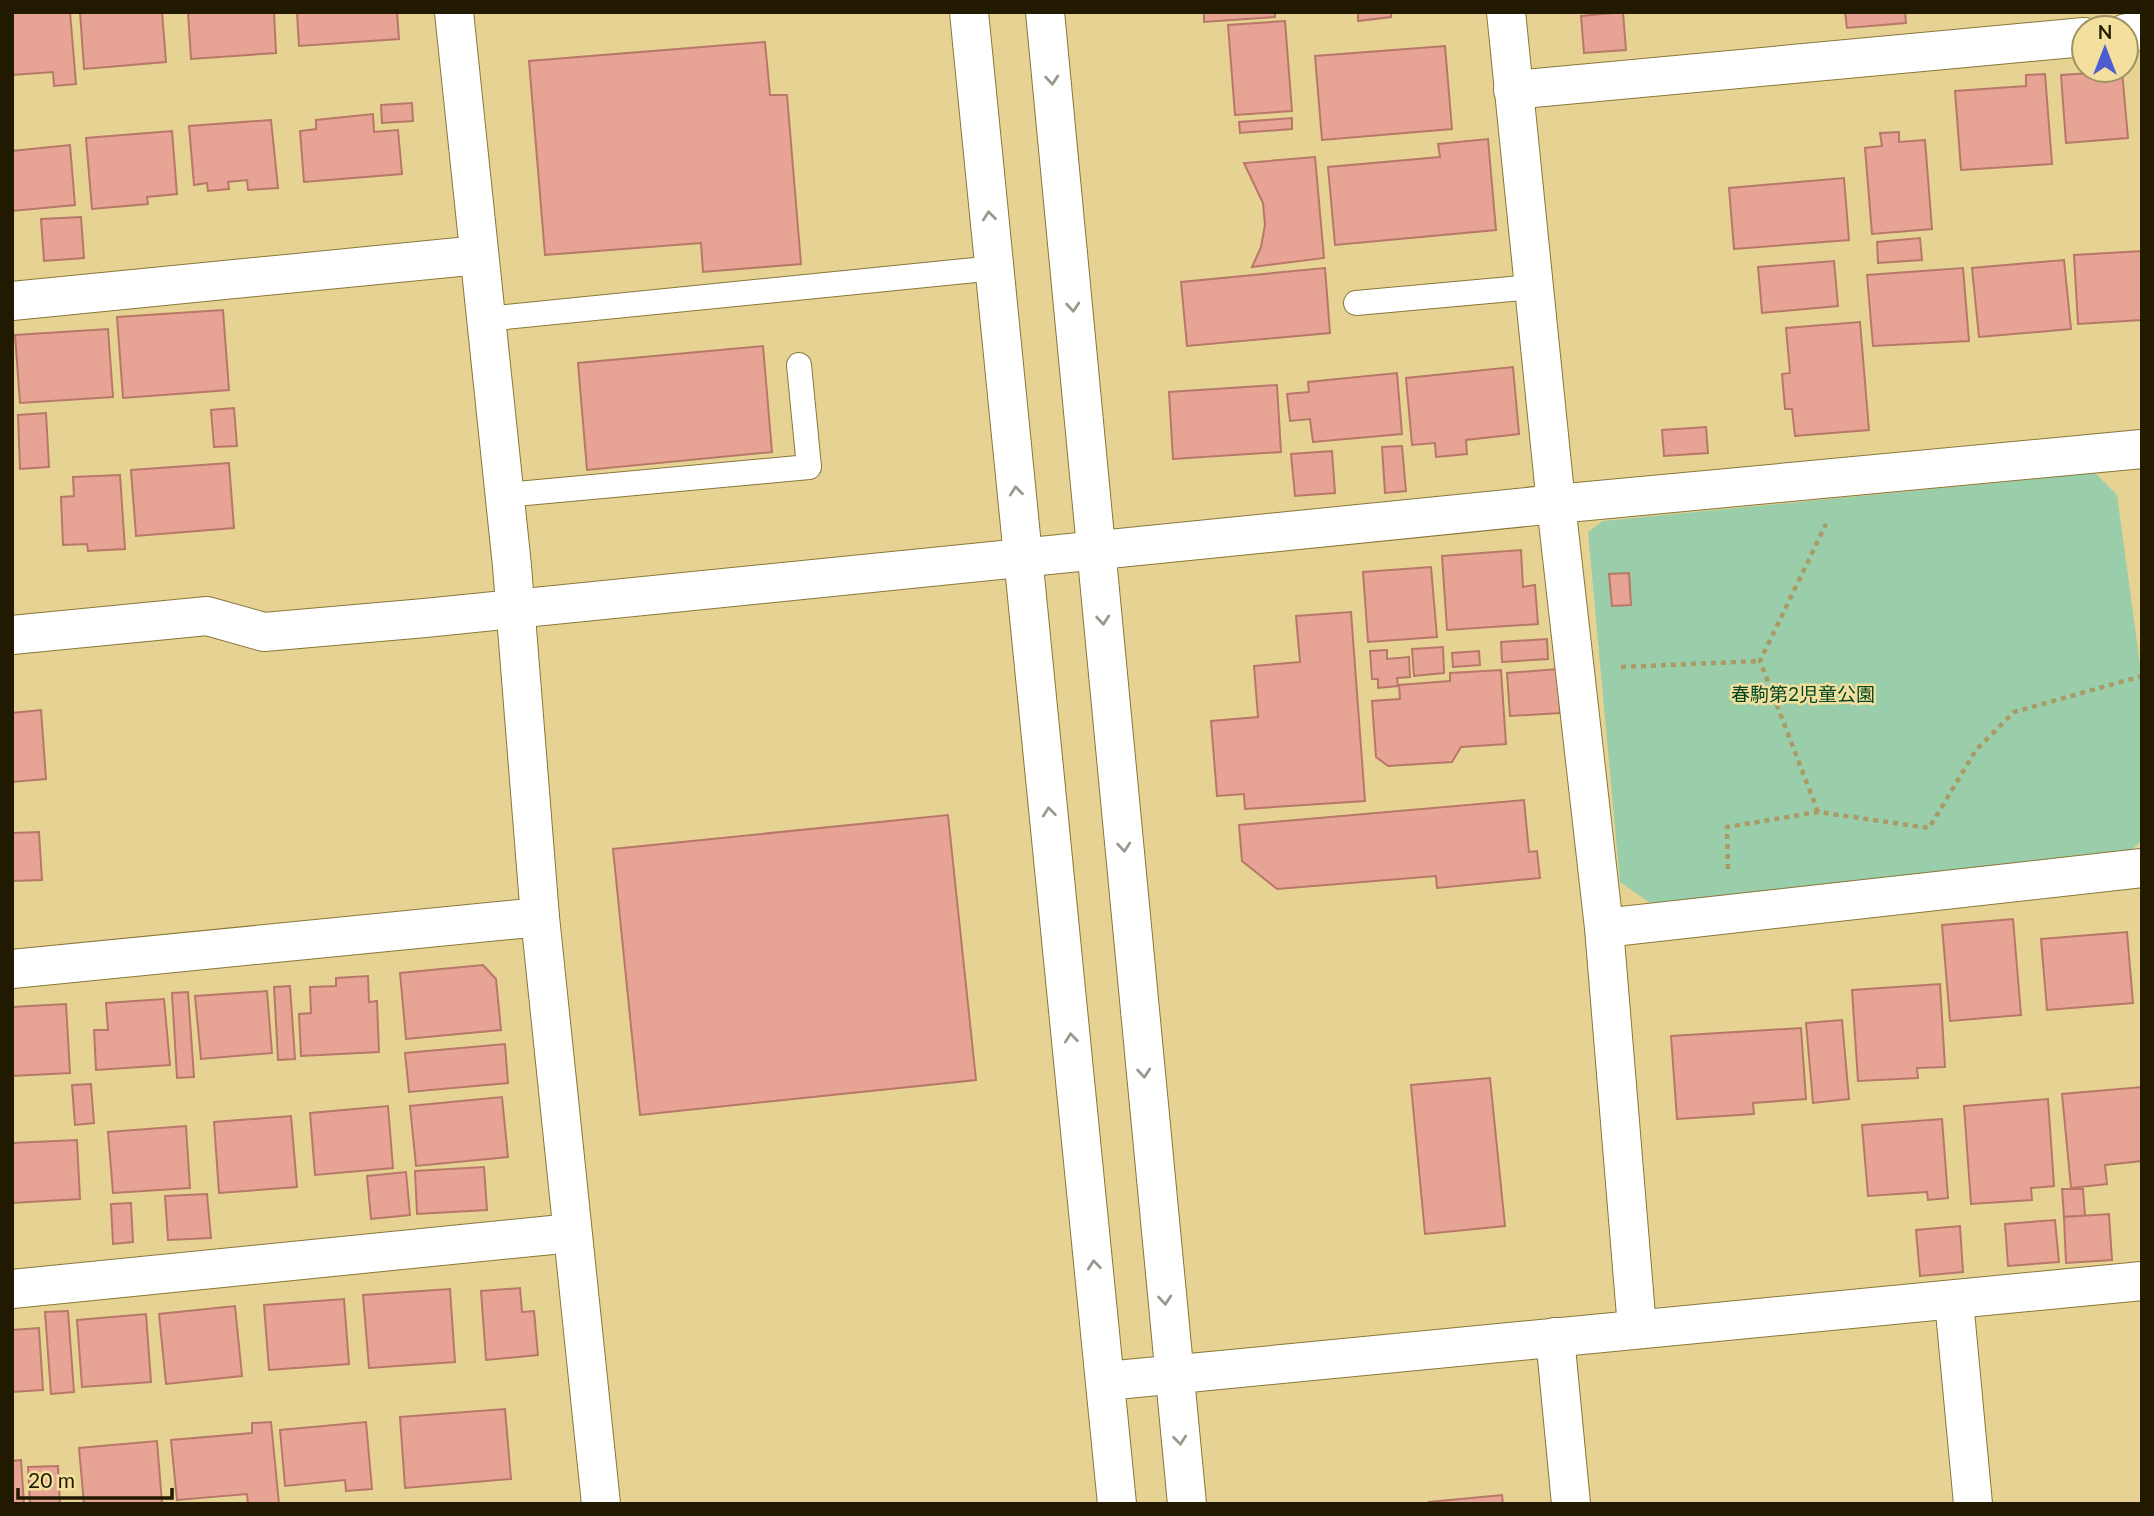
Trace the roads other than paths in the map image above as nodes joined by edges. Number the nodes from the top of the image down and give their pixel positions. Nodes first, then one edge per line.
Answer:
1 (454, 12) edge
2 (969, 12) edge
3 (1045, 12) edge
4 (1506, 12) edge
5 (2070, 38) edge
6 (1513, 90) junction
7 (479, 255) junction
8 (995, 268) junction
9 (1533, 287) junction
10 (12, 301) edge
11 (1356, 303) dead end
12 (486, 319) junction
13 (799, 365) dead end
14 (2141, 458) edge
15 (505, 495) junction
16 (1556, 504) junction
17 (1096, 552) junction
18 (1023, 559) junction
19 (513, 611) junction
20 (12, 635) edge
21 (2142, 868) edge
22 (540, 917) junction
23 (1604, 928) junction
24 (12, 969) edge
25 (572, 1233) junction
26 (2142, 1281) edge
27 (12, 1289) edge
28 (1954, 1301) junction
29 (1637, 1328) junction
30 (1555, 1337) junction
31 (1172, 1375) junction
32 (1106, 1381) junction
33 (601, 1504) edge
34 (1117, 1504) edge
35 (1187, 1504) edge
36 (1571, 1504) edge
37 (1973, 1504) edge

1 - 7 street
8 -> 2 street
3 -> 17 street
4 - 6 street
5 - 6 street
6 - 9 street
7 - 10 street
7 - 12 street
8 - 12 lane
18 -> 8 street
9 - 11 lane
9 - 16 street
12 - 15 street
13 - 15 lane
14 - 16 street
15 - 19 street
16 - 17 street
16 - 23 street
17 - 18 street
17 -> 31 street
18 - 19 street
32 -> 18 street
19 - 20 street
19 - 22 street
21 - 23 street
22 - 24 street
22 - 25 street
23 - 29 street
25 - 27 street
25 - 33 street
26 - 28 street
28 - 29 street
28 - 37 street
29 - 30 street
30 - 31 street
30 - 36 street
31 - 32 street
31 -> 35 street
32 - 34 street

